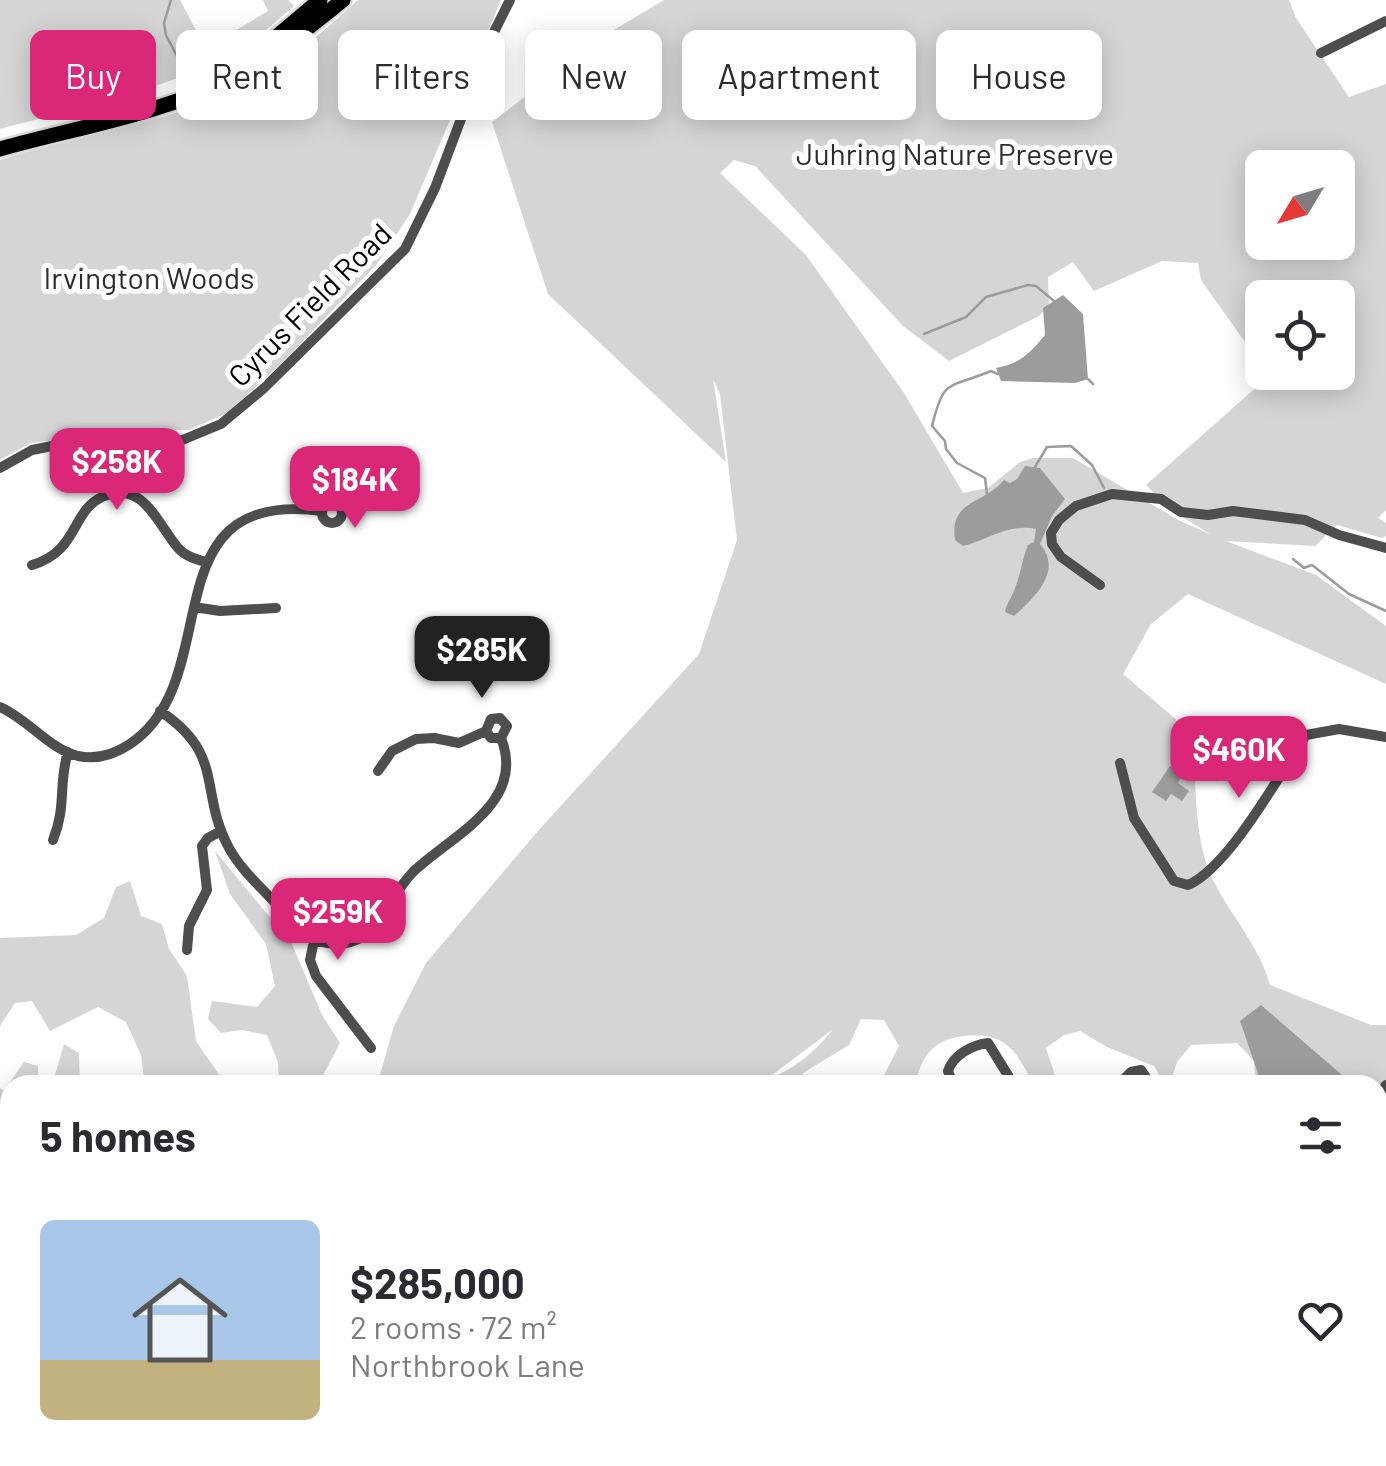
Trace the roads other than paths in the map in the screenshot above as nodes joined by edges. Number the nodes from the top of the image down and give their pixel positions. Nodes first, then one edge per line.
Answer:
1 (320, 0) edge
2 (343, 0) edge
3 (510, 0) edge
4 (1386, 21) edge
5 (1321, 53) dead end
6 (0, 140) edge
7 (0, 150) edge
8 (0, 468) edge
9 (322, 511) dead end
10 (1386, 548) edge
11 (206, 562) junction
12 (32, 565) dead end
13 (1100, 585) dead end
14 (194, 608) junction
15 (276, 608) dead end
16 (0, 707) edge
17 (160, 711) junction
18 (486, 731) junction
19 (1386, 737) edge
20 (501, 738) junction
21 (68, 752) junction
22 (1120, 763) dead end
23 (378, 771) dead end
24 (222, 831) junction
25 (54, 840) dead end
26 (314, 941) junction
27 (187, 950) dead end
28 (371, 1048) dead end
29 (950, 1075) edge
30 (1008, 1075) edge

1 - 6 highway
2 - 7 highway
3 - 8 street, Cyrus Field Road
4 - 5 street
9 - 11 street
10 - 13 street
11 - 12 street
11 - 14 street
14 - 15 street
14 - 17 street
16 - 21 street
17 - 21 street
17 - 24 street
18 - 20 street
18 - 20 street
18 - 23 street
19 - 22 street
20 - 26 street
21 - 25 street
24 - 26 street
24 - 27 street
26 - 28 street
29 - 30 street

